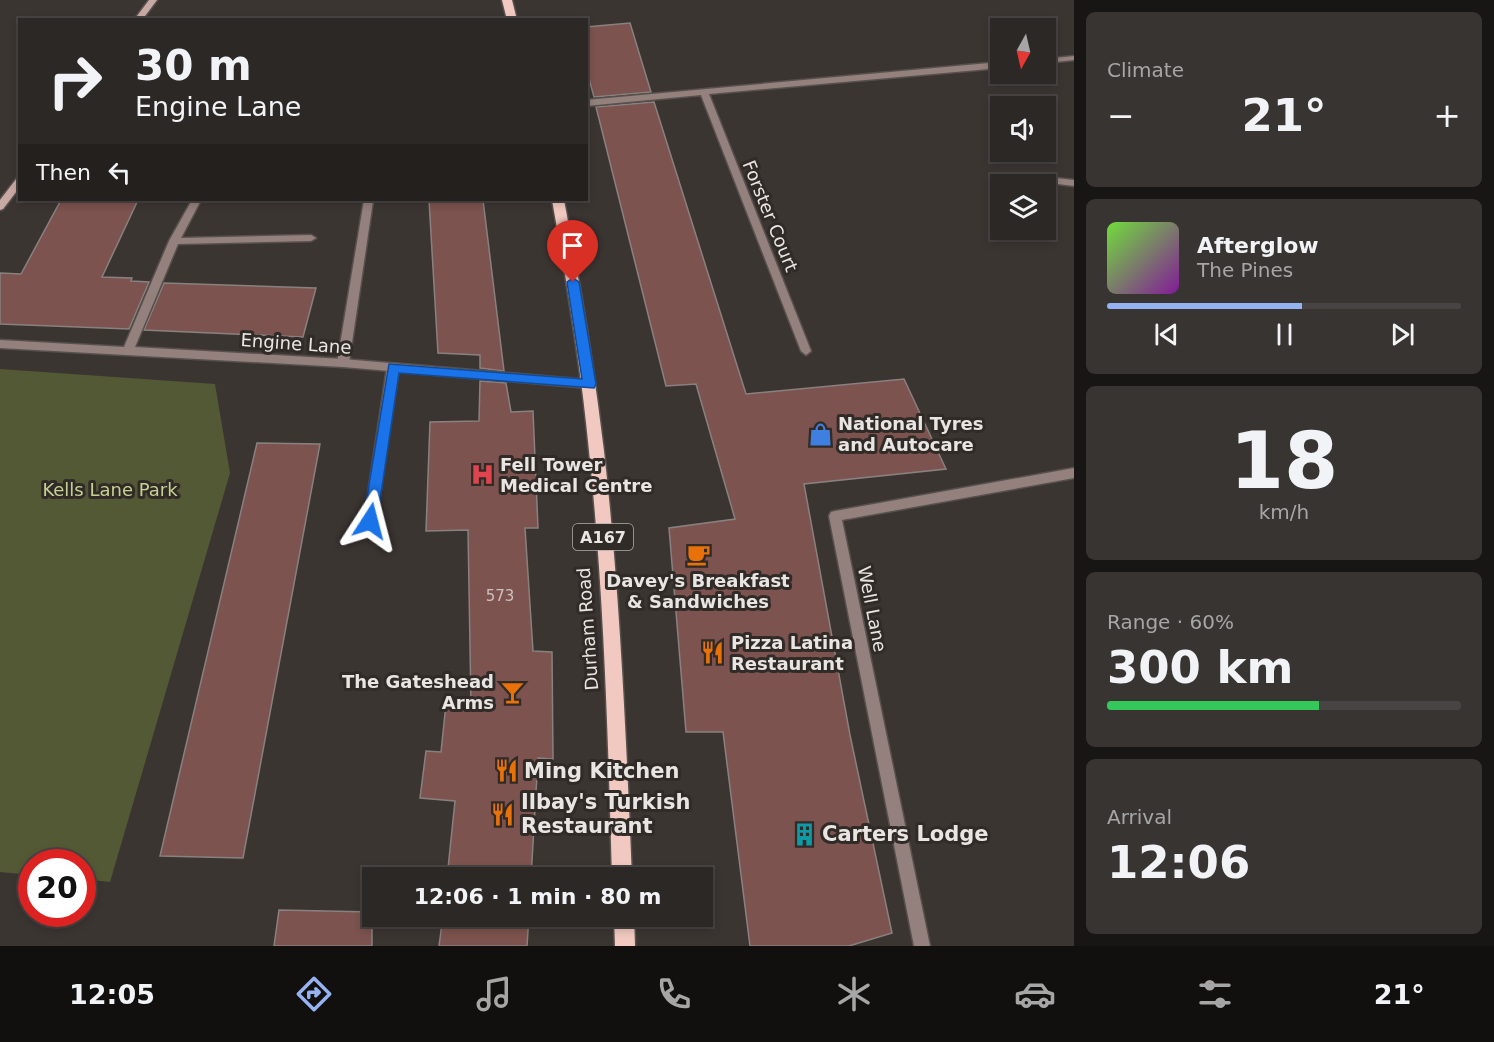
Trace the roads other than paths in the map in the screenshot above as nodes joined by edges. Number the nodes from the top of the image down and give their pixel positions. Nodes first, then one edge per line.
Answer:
1 (153, 0) edge
2 (507, 0) edge
3 (140, 18) edge
4 (512, 18) edge
5 (1074, 58) edge
6 (1056, 60) edge
7 (990, 66) edge
8 (704, 93) junction
9 (588, 103) edge
10 (1056, 181) edge
11 (18, 183) edge
12 (1074, 183) edge
13 (195, 201) edge
14 (368, 201) edge
15 (558, 201) edge
16 (0, 207) edge
17 (311, 238) dead end
18 (174, 241) junction
19 (0, 344) edge
20 (128, 351) junction
21 (806, 351) dead end
22 (343, 363) junction
23 (393, 368) junction
24 (589, 384) junction
25 (1074, 473) edge
26 (370, 521) dead end
27 (622, 867) edge
28 (624, 927) edge
29 (625, 946) edge
30 (922, 946) edge

1 - 3 street
2 - 4 main road
5 - 6 street
7 - 8 street
8 - 9 street
8 - 21 street, Forster Court
10 - 12 street
11 - 16 street
13 - 18 street
14 - 22 street
15 - 24 main road, Durham Road / A167
17 - 18 street
18 - 20 street
19 - 20 street, Engine Lane
20 - 22 street, Engine Lane
22 - 23 street, Engine Lane
23 - 24 street, Engine Lane
23 - 26 street
24 - 27 main road, Durham Road / A167
25 - 30 street, Well Lane
28 - 29 main road

